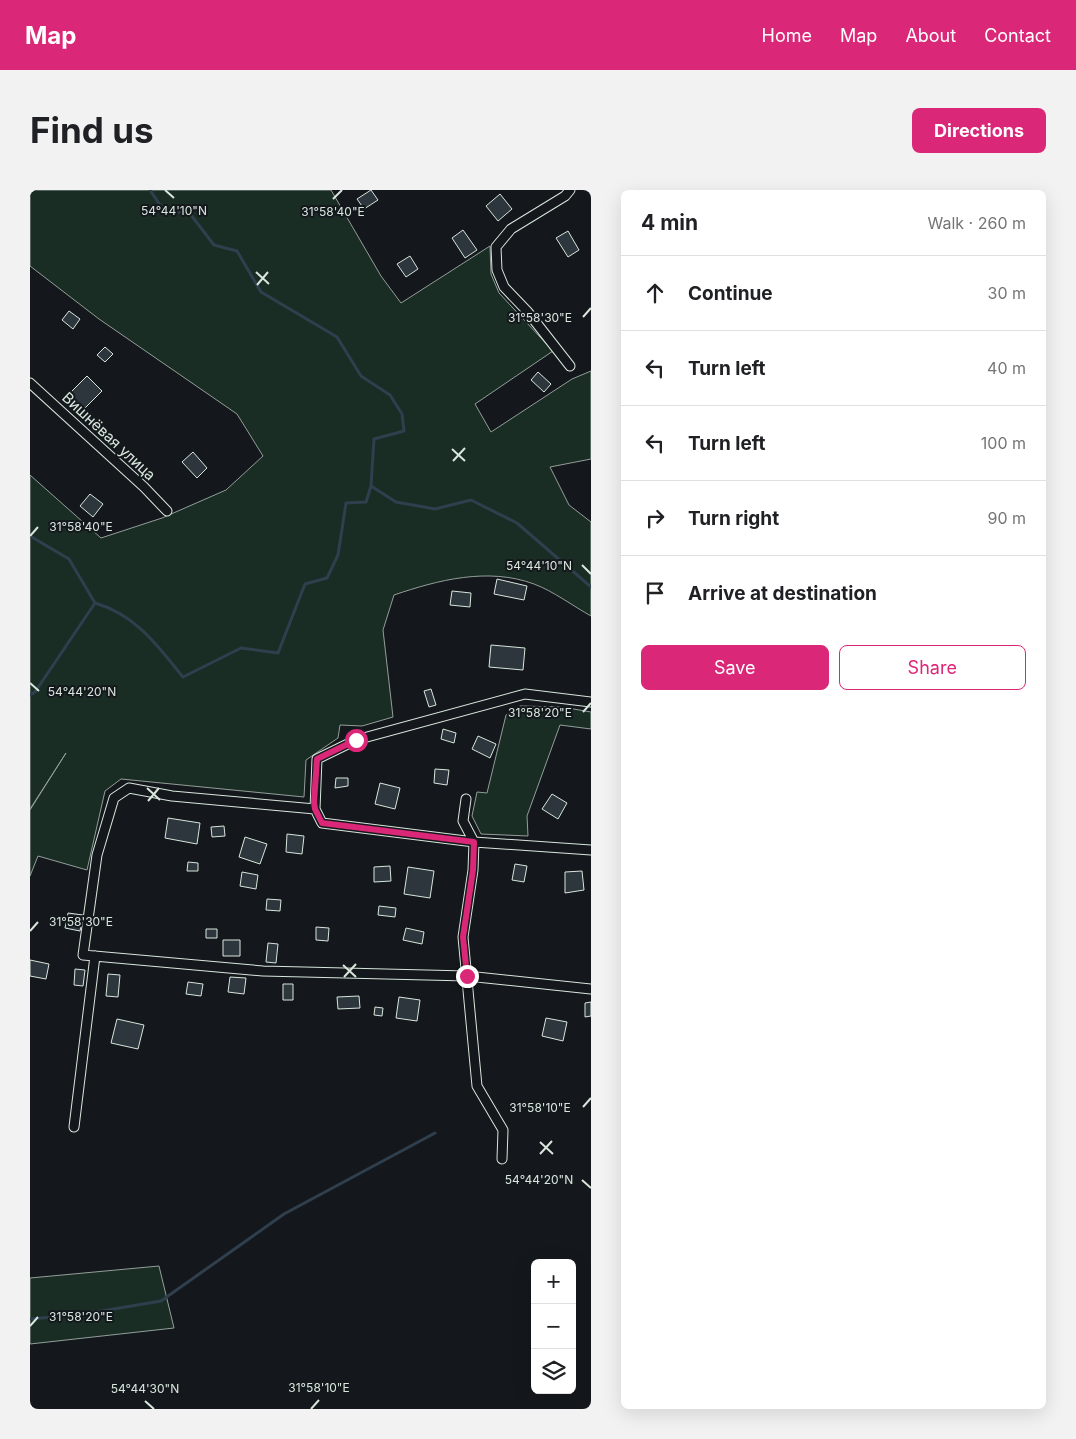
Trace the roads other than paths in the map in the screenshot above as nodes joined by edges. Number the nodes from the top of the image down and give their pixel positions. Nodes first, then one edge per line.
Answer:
1 (570, 190) edge
2 (570, 366) dead end
3 (30, 383) edge
4 (167, 511) dead end
5 (591, 702) edge
6 (466, 799) dead end
7 (315, 809) junction
8 (474, 842) junction
9 (591, 850) edge
10 (95, 956) junction
11 (467, 976) junction
12 (591, 989) edge
13 (74, 1127) dead end
14 (502, 1159) dead end

1 - 2 street
3 - 4 street, Вишнёвая улица
5 - 7 street
6 - 8 street
7 - 8 street
7 - 10 street
8 - 9 street
8 - 11 street
10 - 11 street
10 - 13 street
11 - 12 street
11 - 14 street

